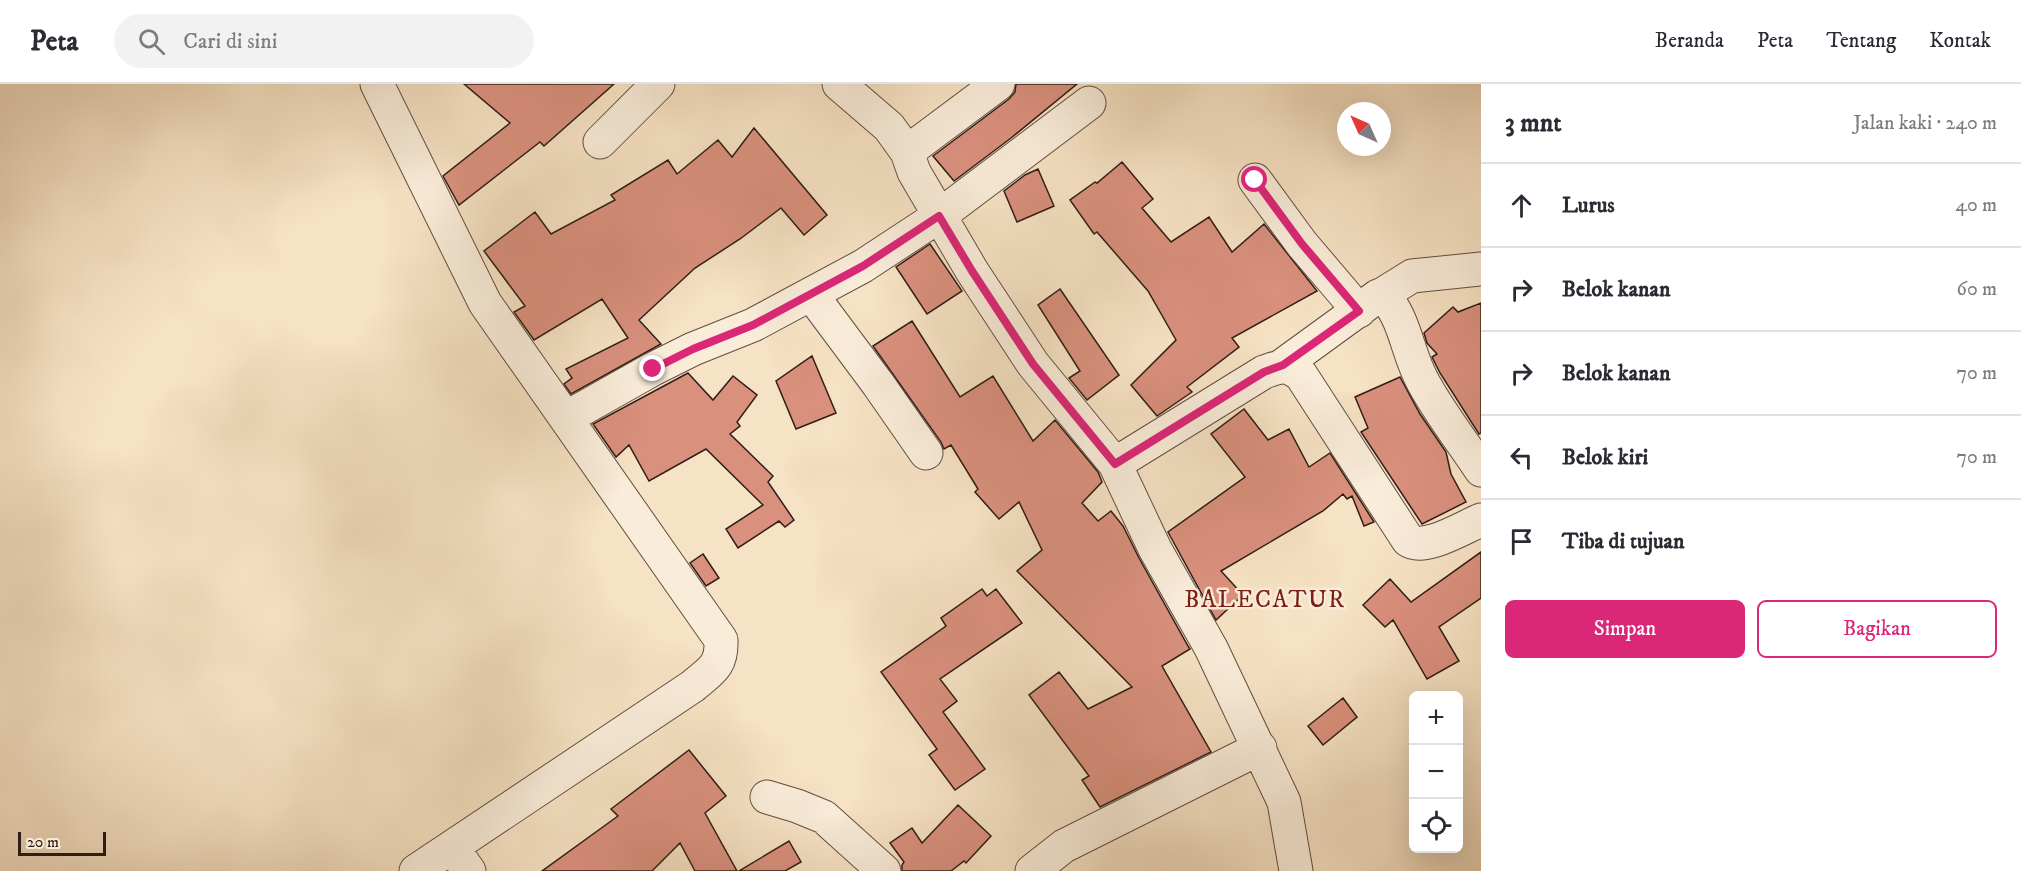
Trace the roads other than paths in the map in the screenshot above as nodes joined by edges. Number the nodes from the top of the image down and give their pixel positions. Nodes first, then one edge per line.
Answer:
1 (377, 84) edge
2 (658, 84) edge
3 (839, 84) edge
4 (999, 84) edge
5 (1089, 103) dead end
6 (600, 141) dead end
7 (907, 152) junction
8 (1255, 180) dead end
9 (939, 216) junction
10 (1481, 269) edge
11 (810, 294) junction
12 (1371, 303) junction
13 (1283, 365) junction
14 (566, 418) junction
15 (926, 453) dead end
16 (1115, 464) junction
17 (1481, 470) edge
18 (1481, 520) edge
19 (1260, 748) junction
20 (767, 797) dead end
21 (461, 859) edge
22 (416, 871) edge
23 (884, 871) edge
24 (1032, 871) edge
25 (1296, 871) edge

1 - 14 street
2 - 6 street
3 - 7 street
4 - 7 street
5 - 9 street
7 - 9 street
8 - 12 street
9 - 11 street
9 - 16 street
10 - 12 street
11 - 14 street
11 - 15 street
12 - 13 street
12 - 17 street
13 - 16 street
13 - 18 street
14 - 21 street
16 - 19 street
19 - 24 street
19 - 25 street
20 - 23 street
21 - 22 street

